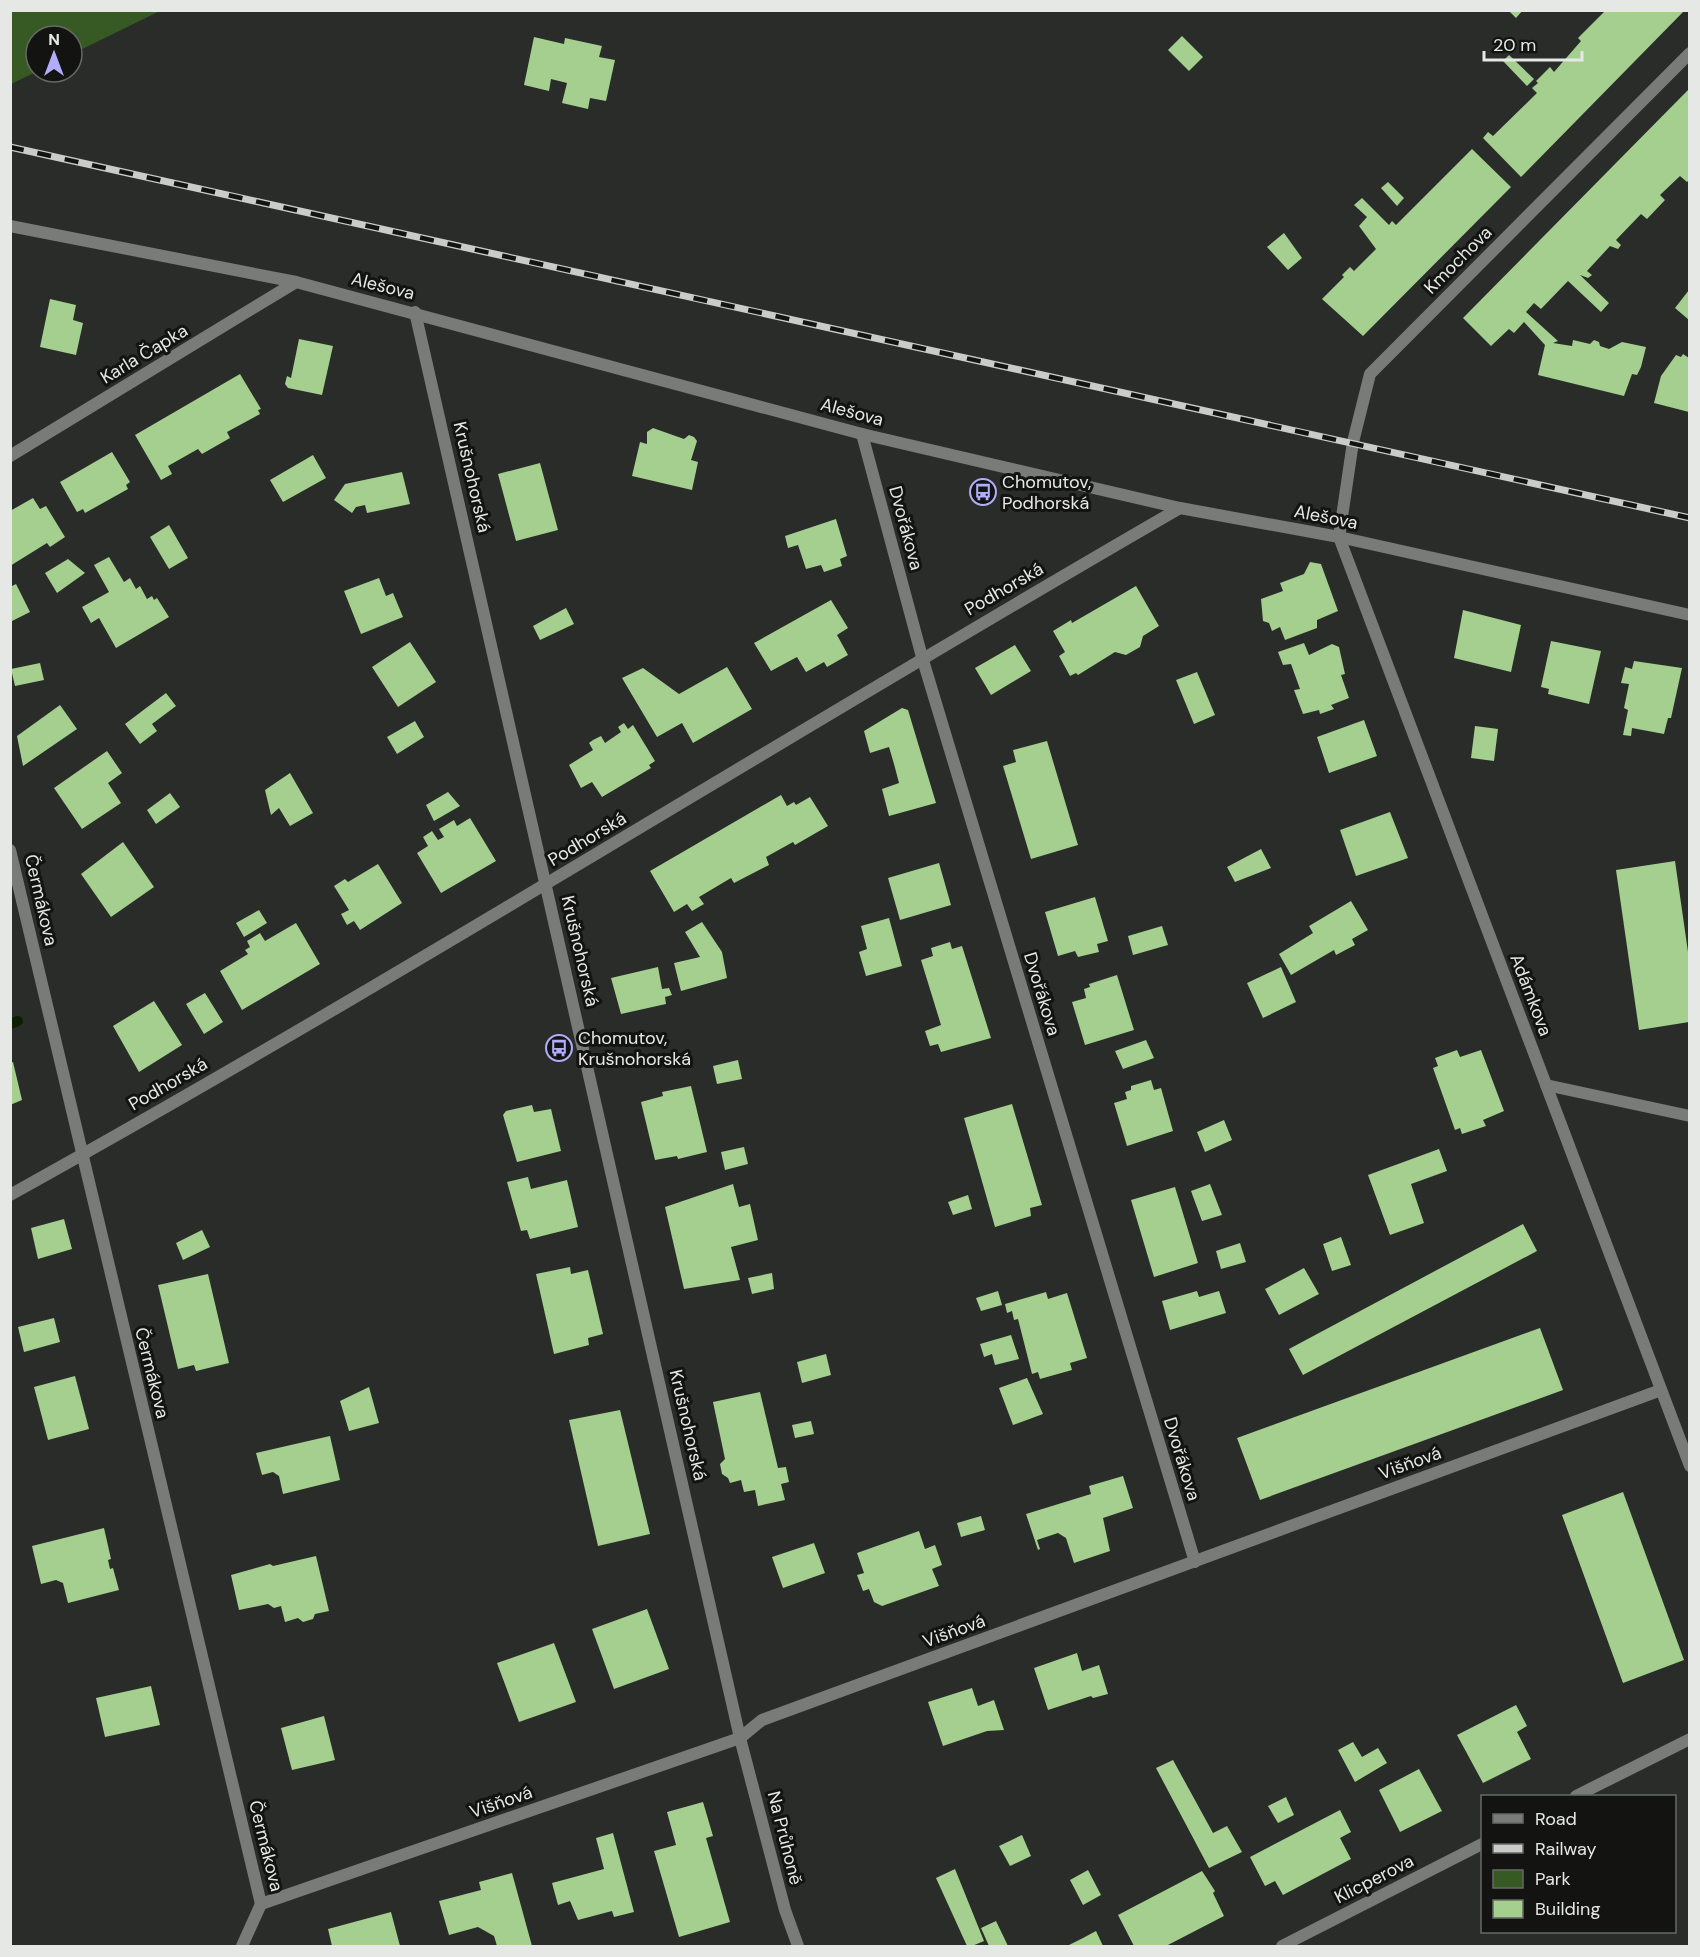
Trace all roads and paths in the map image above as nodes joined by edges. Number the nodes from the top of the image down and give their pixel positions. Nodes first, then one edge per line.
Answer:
1 (1689, 52) edge
2 (10, 226) edge
3 (296, 282) junction
4 (415, 312) junction
5 (862, 434) junction
6 (10, 456) edge
7 (1179, 508) junction
8 (1339, 537) junction
9 (1689, 615) edge
10 (922, 657) junction
11 (10, 850) edge
12 (547, 885) junction
13 (1546, 1085) junction
14 (1689, 1116) edge
15 (81, 1155) junction
16 (10, 1195) edge
17 (1661, 1390) junction
18 (1689, 1466) edge
19 (1195, 1562) junction
20 (740, 1738) junction
21 (1689, 1739) edge
22 (1580, 1795) edge
23 (1481, 1845) edge
24 (261, 1904) junction
25 (242, 1947) edge
26 (798, 1947) edge
27 (1282, 1947) edge

1 - 8 street, Kmochova
2 - 3 street, Alešova
3 - 4 street, Alešova
3 - 6 street, Karla Čapka
4 - 5 street, Alešova
4 - 12 street, Krušnohorská
5 - 7 street, Alešova
5 - 10 street, Dvořákova
7 - 8 street, Alešova
7 - 10 street, Podhorská
8 - 9 street, Alešova
8 - 13 street, Adámkova
10 - 12 street, Podhorská
10 - 19 street, Dvořákova
11 - 15 street, Čermákova
12 - 15 street, Podhorská
12 - 20 street, Krušnohorská
13 - 14 street
13 - 17 street, Adámkova
15 - 16 street, Podhorská
15 - 24 street, Čermákova
17 - 18 street, Adámkova
17 - 19 street, Višňová
19 - 20 street, Višňová
20 - 24 street, Višňová
20 - 26 street, Na Průhoně
21 - 22 street
23 - 27 street, Klicperova
24 - 25 street

